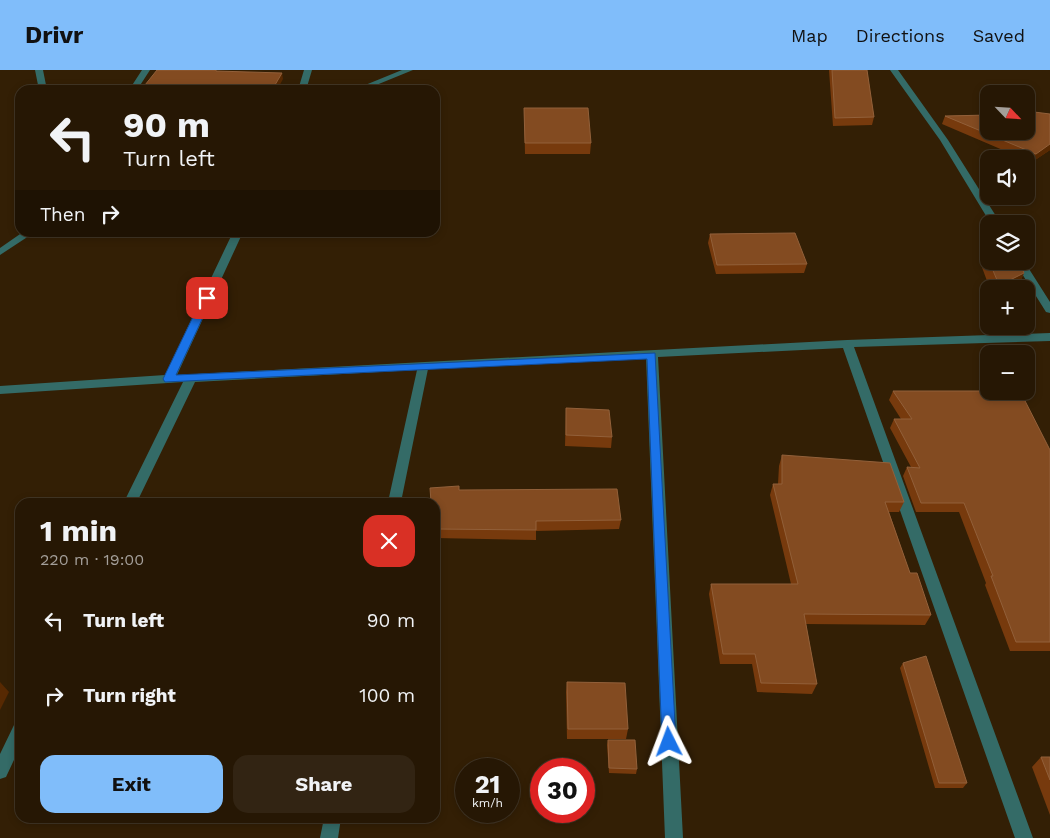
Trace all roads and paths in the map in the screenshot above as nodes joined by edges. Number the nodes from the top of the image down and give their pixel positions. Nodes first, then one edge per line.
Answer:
1 (39, 70) edge
2 (146, 70) edge
3 (308, 70) edge
4 (409, 70) edge
5 (894, 70) edge
6 (41, 85) edge
7 (136, 85) edge
8 (304, 85) edge
9 (370, 85) edge
10 (990, 215) edge
11 (22, 237) edge
12 (236, 237) edge
13 (0, 252) edge
14 (1026, 270) edge
15 (1050, 310) edge
16 (1050, 337) edge
17 (847, 344) junction
18 (652, 355) junction
19 (422, 366) junction
20 (191, 378) junction
21 (169, 379) junction
22 (0, 390) edge
23 (132, 498) edge
24 (397, 498) edge
25 (15, 740) edge
26 (0, 771) edge
27 (332, 823) edge
28 (329, 838) edge
29 (674, 838) edge
30 (1024, 838) edge

1 - 6 street
2 - 7 street
3 - 8 street
4 - 9 street
5 - 10 street
11 - 13 street
12 - 21 street
14 - 15 street
16 - 17 street
17 - 18 street
17 - 30 street
18 - 19 street
18 - 29 street
19 - 20 street
19 - 24 street
20 - 21 street
20 - 23 street
21 - 22 street
25 - 26 street
27 - 28 street

